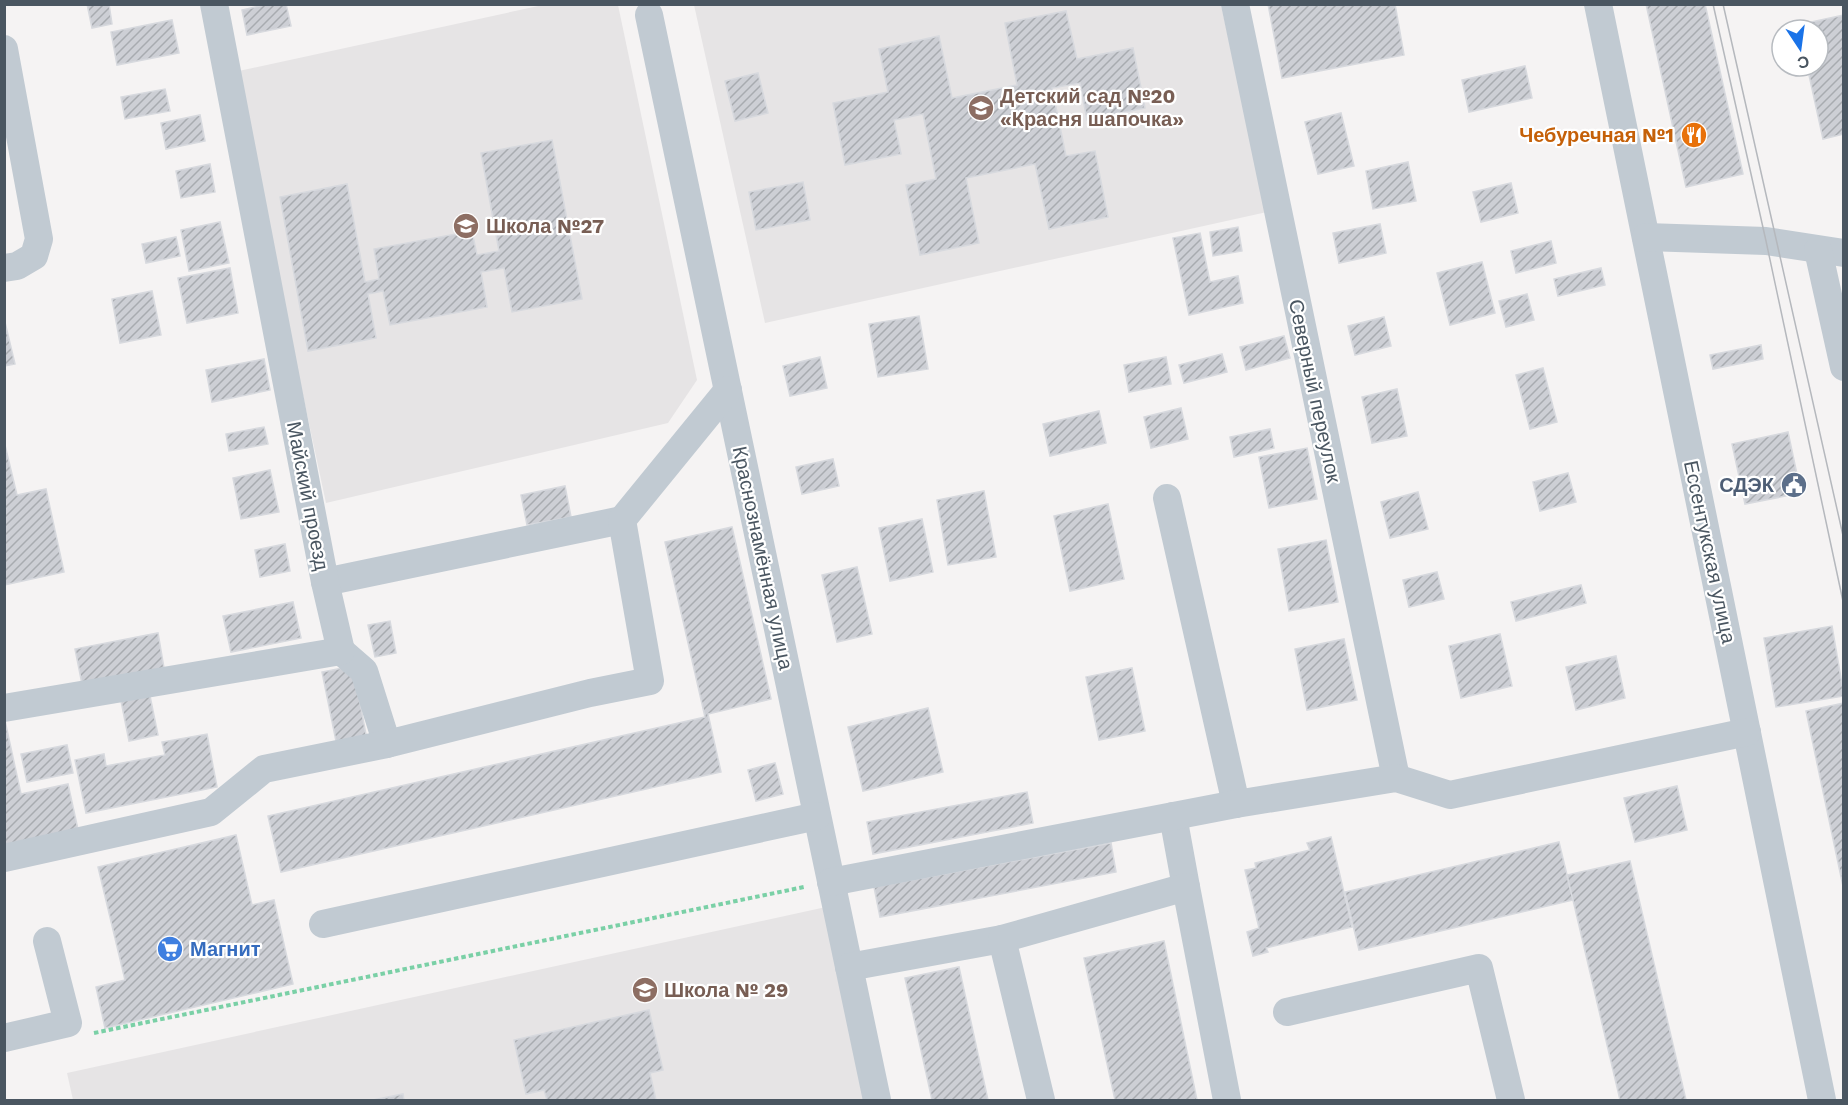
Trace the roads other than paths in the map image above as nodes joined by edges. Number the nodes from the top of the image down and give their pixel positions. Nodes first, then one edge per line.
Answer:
1 (214, 4) edge
2 (1235, 4) edge
3 (1598, 4) edge
4 (649, 15) dead end
5 (4, 49) edge
6 (1646, 237) junction
7 (1831, 251) edge
8 (4, 268) edge
9 (1844, 367) edge
10 (728, 390) junction
11 (1167, 498) dead end
12 (622, 520) junction
13 (325, 582) junction
14 (341, 651) junction
15 (4, 708) edge
16 (1747, 732) junction
17 (387, 744) junction
18 (1396, 778) junction
19 (1236, 804) junction
20 (817, 816) junction
21 (1173, 816) junction
22 (4, 858) edge
23 (831, 882) junction
24 (1186, 887) junction
25 (323, 924) dead end
26 (1002, 939) junction
27 (47, 941) dead end
28 (849, 967) junction
29 (1287, 1012) dead end
30 (4, 1038) edge
31 (877, 1101) edge
32 (1041, 1101) edge
33 (1227, 1101) edge
34 (1511, 1101) edge
35 (1822, 1101) edge

1 - 13 street, Майский проезд
2 - 18 street, Северный переулок
3 - 6 street, Ессентукская улица
4 - 10 street, Краснознамённая улица
5 - 8 street
6 - 7 street
6 - 16 street, Ессентукская улица
7 - 9 street
10 - 12 street
10 - 20 street, Краснознамённая улица
11 - 19 street
12 - 13 street
12 - 17 street
13 - 14 street, Майский проезд
14 - 15 street
14 - 17 street
16 - 18 street
16 - 35 street, Ессентукская улица
17 - 22 street
18 - 19 street
19 - 21 street
20 - 23 street, Краснознамённая улица
20 - 25 street
21 - 23 street
21 - 24 street
23 - 28 street, Краснознамённая улица
24 - 26 street
24 - 33 street
26 - 28 street
26 - 32 street
27 - 30 street
28 - 31 street, Краснознамённая улица
29 - 34 street

